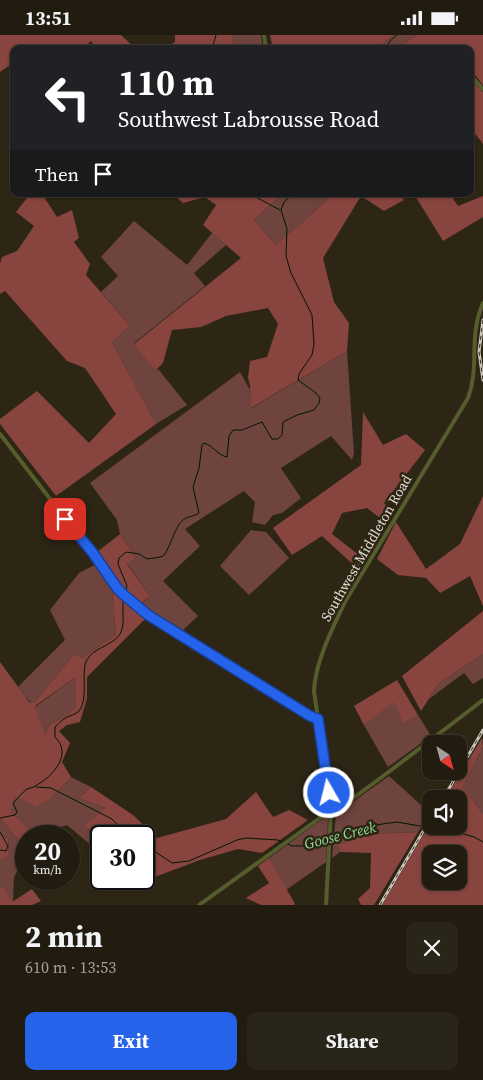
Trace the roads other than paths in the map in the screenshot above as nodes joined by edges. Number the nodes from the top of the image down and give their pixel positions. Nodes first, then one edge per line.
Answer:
1 (474, 79) edge
2 (483, 89) edge
3 (483, 303) edge
4 (0, 434) edge
5 (483, 699) edge
6 (318, 719) junction
7 (331, 810) junction
8 (199, 905) edge
9 (326, 905) edge

1 - 2 street
3 - 6 street, Southwest Middleton Road
4 - 6 street
5 - 7 street
6 - 7 street, Southwest Middleton Road
7 - 8 street
7 - 9 street, Southwest Middleton Road

